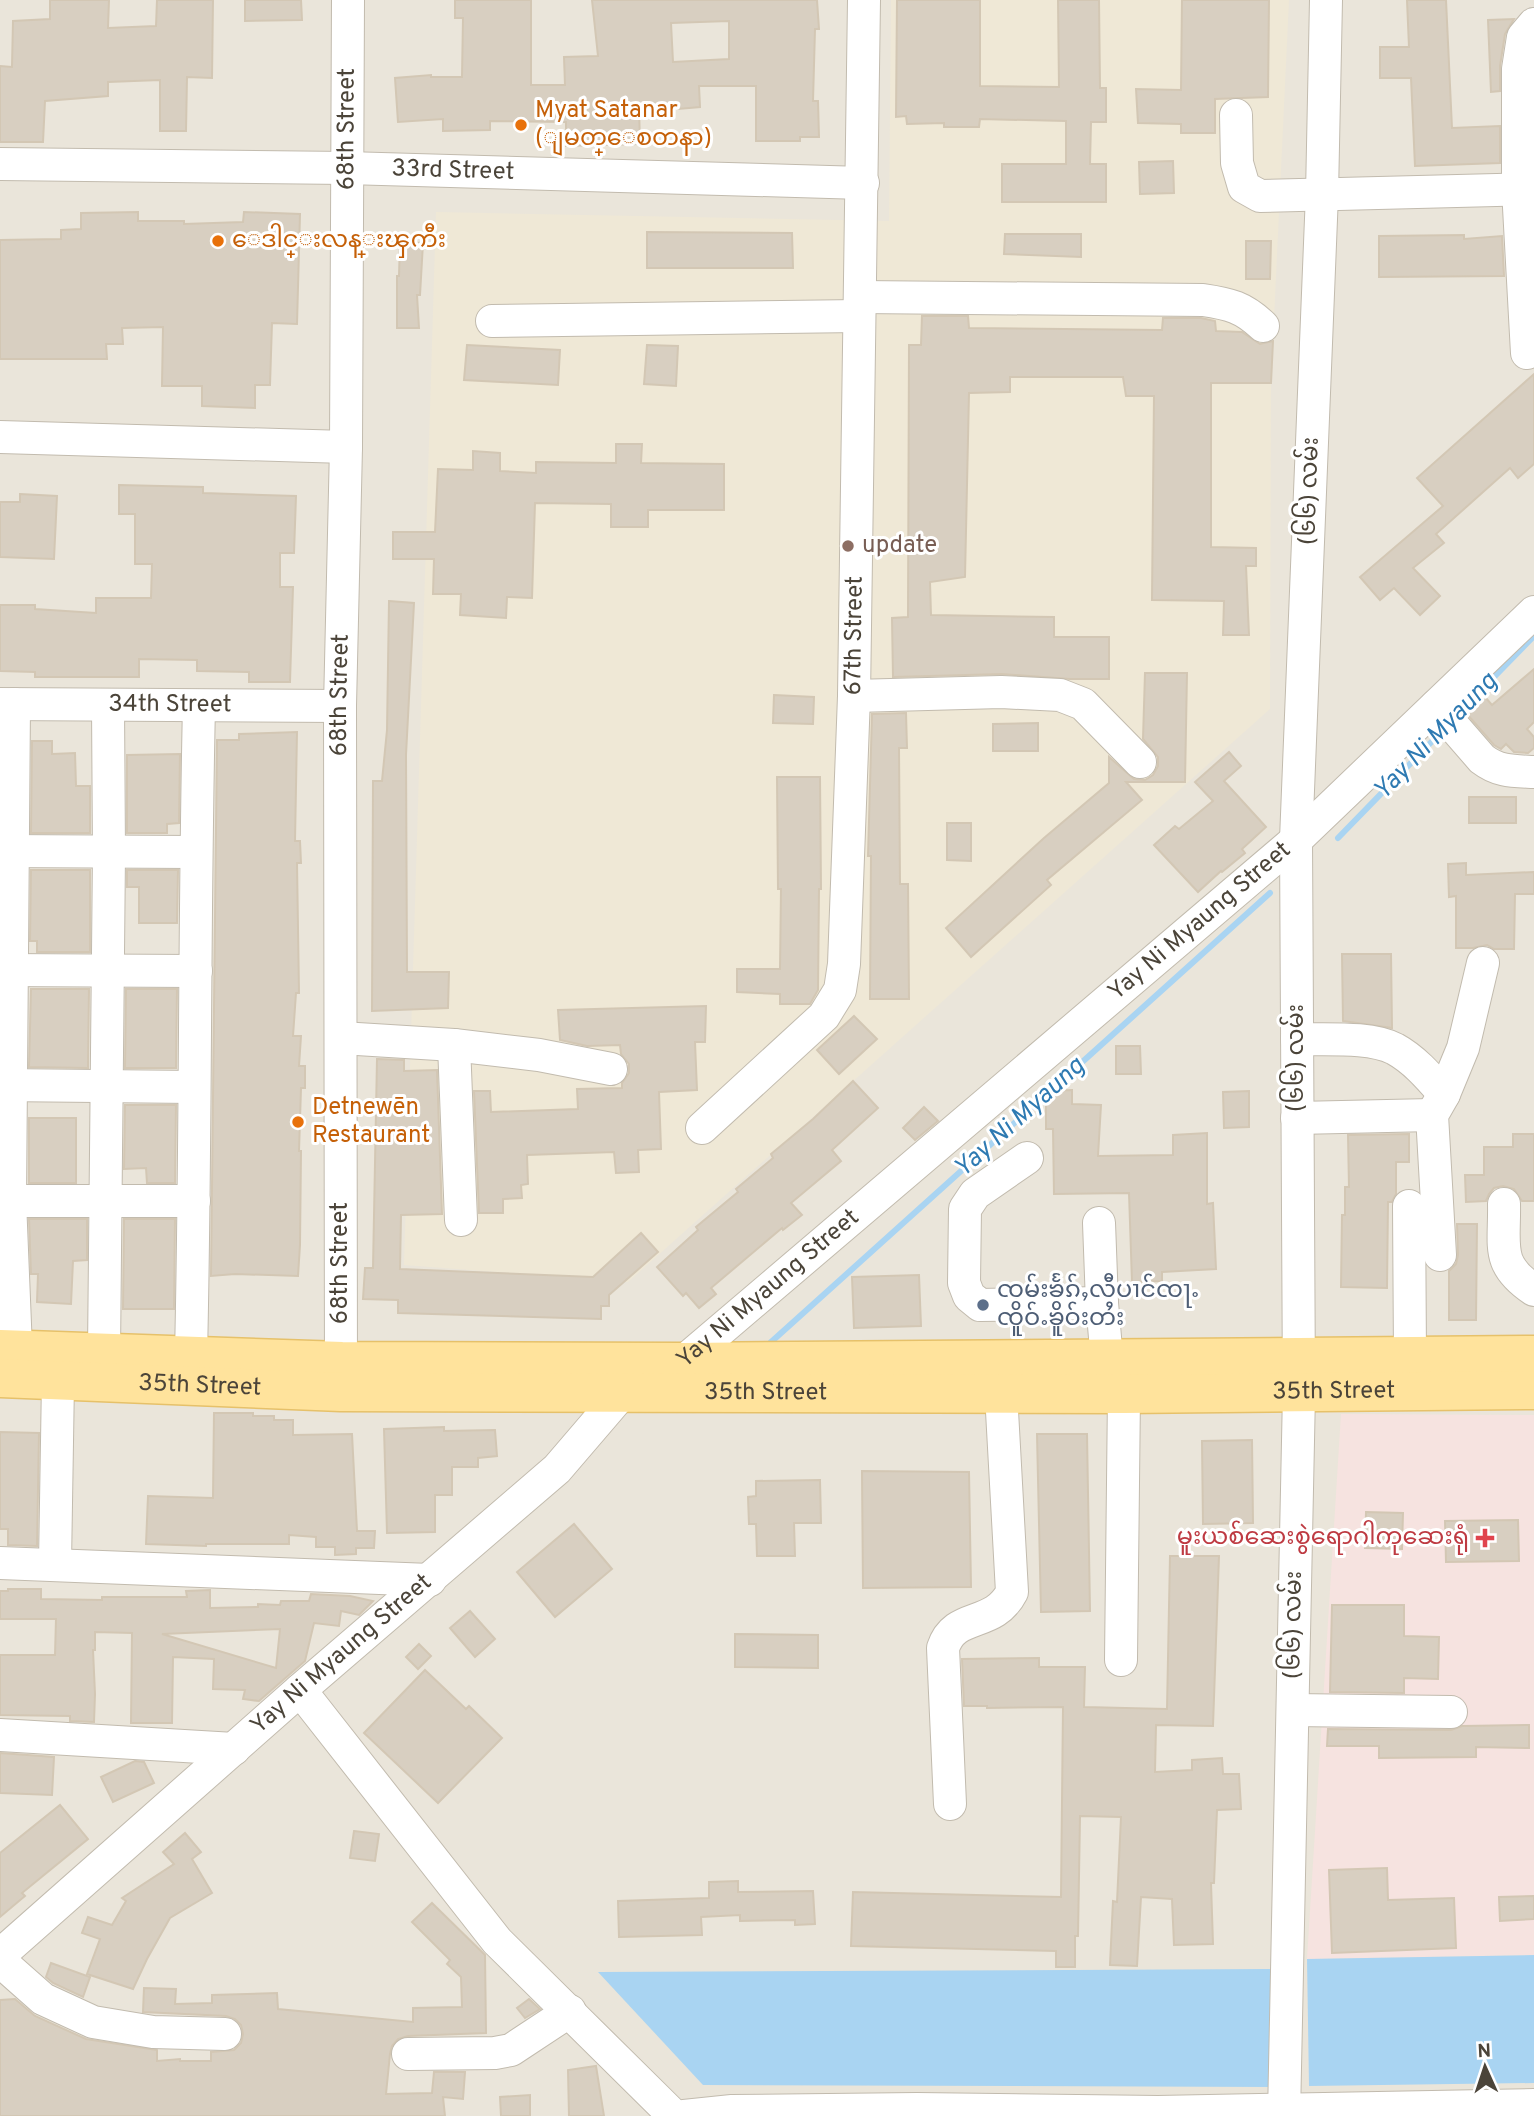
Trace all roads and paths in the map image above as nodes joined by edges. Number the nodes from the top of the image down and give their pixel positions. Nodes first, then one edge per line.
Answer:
1 (348, 0) edge
2 (863, 0) edge
3 (1326, 0) edge
4 (1534, 24) edge
5 (1236, 115) dead end
6 (0, 164) edge
7 (347, 168) junction
8 (863, 184) junction
9 (1526, 189) edge
10 (1322, 194) junction
11 (860, 307) junction
12 (492, 321) dead end
13 (1263, 326) dead end
14 (1527, 354) dead end
15 (0, 437) edge
16 (346, 447) junction
17 (1534, 612) edge
18 (854, 696) junction
19 (7, 704) edge
20 (108, 705) junction
21 (199, 706) junction
22 (340, 706) junction
23 (1436, 706) junction
24 (1140, 762) dead end
25 (1534, 772) edge
26 (1296, 840) junction
27 (6, 851) edge
28 (195, 852) junction
29 (109, 853) junction
30 (1483, 963) dead end
31 (5, 970) edge
32 (107, 970) junction
33 (195, 971) junction
34 (341, 1038) junction
35 (1297, 1039) junction
36 (454, 1045) junction
37 (611, 1069) dead end
38 (5, 1085) edge
39 (106, 1087) junction
40 (194, 1087) junction
41 (1438, 1104) junction
42 (1297, 1118) junction
43 (702, 1128) dead end
44 (1027, 1158) dead end
45 (5, 1201) edge
46 (194, 1201) junction
47 (105, 1202) junction
48 (1504, 1204) dead end
49 (1409, 1206) dead end
50 (461, 1220) dead end
51 (1099, 1223) dead end
52 (1440, 1255) dead end
53 (1534, 1290) edge
54 (1102, 1303) junction
55 (104, 1352) junction
56 (191, 1355) junction
57 (1410, 1355) junction
58 (1534, 1355) edge
59 (5, 1359) edge
60 (1107, 1360) junction
61 (683, 1362) junction
62 (1299, 1374) junction
63 (341, 1376) junction
64 (58, 1381) junction
65 (982, 1382) junction
66 (1534, 1390) edge
67 (623, 1392) junction
68 (1124, 1394) junction
69 (0, 1563) edge
70 (55, 1564) junction
71 (430, 1580) junction
72 (1121, 1660) dead end
73 (300, 1690) junction
74 (1293, 1710) junction
75 (1451, 1712) dead end
76 (0, 1735) edge
77 (234, 1749) junction
78 (950, 1804) dead end
79 (0, 1955) edge
80 (0, 1961) edge
81 (570, 2011) junction
82 (225, 2034) dead end
83 (408, 2054) dead end
84 (1534, 2105) edge
85 (1396, 2111) edge
86 (1496, 2111) edge
87 (918, 2112) edge
88 (1284, 2112) edge
89 (1061, 2114) edge
90 (1158, 2114) edge
91 (674, 2116) edge
92 (684, 2116) edge

1 - 7 street, 68th Street
2 - 8 street, 67th Street
3 - 10 street, (၆၆) လမ်း
4 - 9 street
5 - 10 street
6 - 7 street, 33rd Street
7 - 8 street, 33rd Street
7 - 16 street, 68th Street
8 - 11 street, 67th Street
9 - 10 street
9 - 14 street
10 - 26 street, (၆၆) လမ်း
11 - 12 street
11 - 13 street
11 - 18 street, 67th Street
15 - 16 street
16 - 22 street, 68th Street
17 - 23 street, Yay Ni Myaung Street
18 - 24 street
18 - 43 street, 67th Street
19 - 20 street, 34th Street
19 - 27 street
20 - 21 street, 34th Street
20 - 29 street
21 - 22 street, 34th Street
21 - 28 street
22 - 34 street, 68th Street
23 - 25 street
23 - 26 street, Yay Ni Myaung Street
26 - 35 street, (၆၆) လမ်း
26 - 61 street, Yay Ni Myaung Street
27 - 29 street
27 - 31 street
28 - 29 street
28 - 33 street
29 - 32 street
30 - 41 street
31 - 32 street
31 - 38 street
32 - 33 street
32 - 39 street
33 - 40 street
34 - 36 street
34 - 63 street, 68th Street
35 - 41 street
35 - 42 street, (၆၆) လမ်း
36 - 37 street
36 - 50 street
38 - 39 street
38 - 45 street
39 - 40 street
39 - 47 street
40 - 46 street
41 - 42 street
41 - 52 street
42 - 62 street, (၆၆) လမ်း
44 - 54 street
45 - 47 street
45 - 59 street
46 - 47 street
46 - 56 street
47 - 55 street
48 - 53 street
49 - 57 street
51 - 54 street
54 - 60 street
55 - 56 main road, 35th Street
55 - 59 main road, 35th Street
56 - 63 main road, 35th Street
57 - 58 main road, 35th Street
57 - 62 main road, 35th Street
59 - 64 main road, 35th Street
60 - 62 main road, 35th Street
60 - 65 main road, 35th Street
61 - 63 main road, 35th Street
61 - 65 main road, 35th Street
61 - 67 street, Yay Ni Myaung Street
62 - 66 main road, 35th Street
62 - 68 main road, 35th Street
62 - 74 street, (၆၆) လမ်း
63 - 64 main road, 35th Street
63 - 67 main road, 35th Street
64 - 70 street
65 - 67 main road, 35th Street
65 - 68 main road, 35th Street
65 - 78 street
67 - 71 street, Yay Ni Myaung Street
68 - 72 street
69 - 70 street
70 - 71 street
71 - 73 street, Yay Ni Myaung Street
73 - 77 street, Yay Ni Myaung Street
73 - 81 street
74 - 75 street
74 - 88 street, (၆၆) လမ်း
76 - 77 street
77 - 79 street, Yay Ni Myaung Street
80 - 82 street
81 - 83 street
81 - 91 street
84 - 86 street
85 - 86 street
85 - 88 street
87 - 89 street
87 - 92 street
88 - 90 street
89 - 90 street

